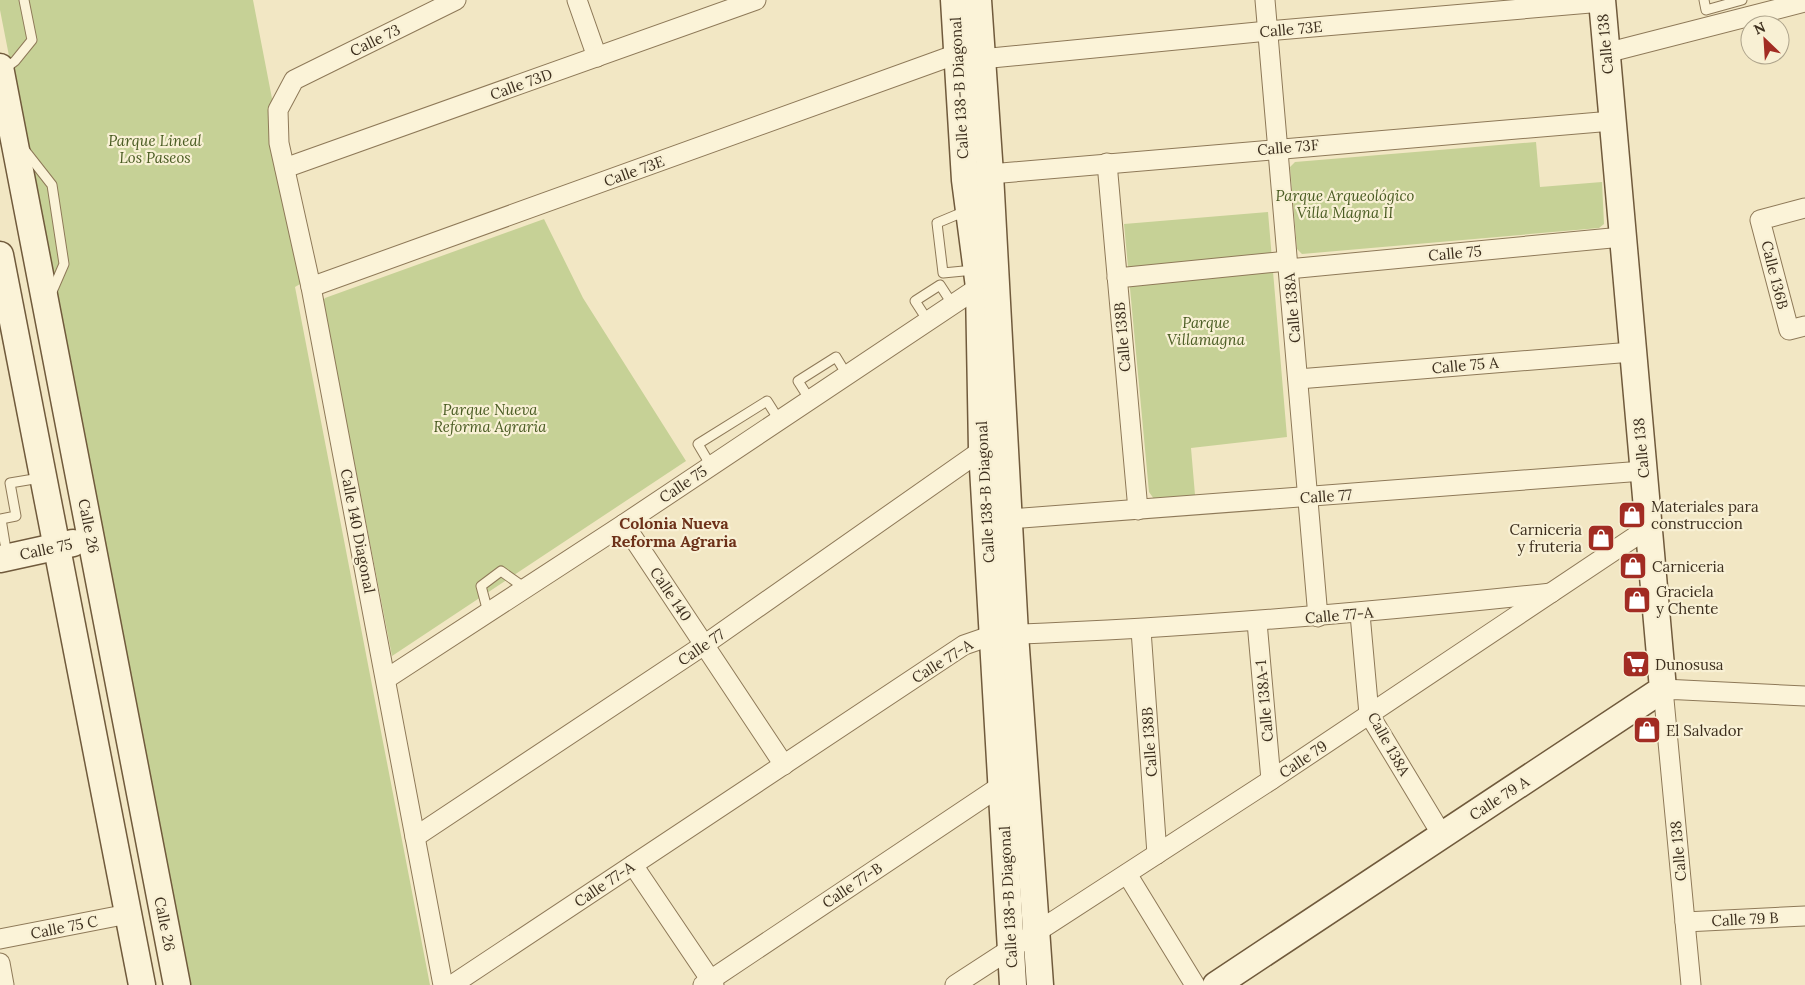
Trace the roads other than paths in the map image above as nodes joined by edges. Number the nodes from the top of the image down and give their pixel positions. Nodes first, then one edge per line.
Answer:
1 (24, 0) edge
2 (456, 0) edge
3 (576, 0) edge
4 (756, 0) edge
5 (954, 0) edge
6 (978, 0) edge
7 (1265, 0) edge
8 (1704, 0) edge
9 (1602, 1) edge
10 (1805, 2) edge
11 (1785, 3) edge
12 (1744, 6) edge
13 (1268, 31) junction
14 (1606, 53) junction
15 (969, 56) junction
16 (597, 57) junction
17 (0, 69) edge
18 (294, 80) joint
19 (1612, 121) junction
20 (1278, 147) junction
21 (1107, 163) junction
22 (285, 168) junction
23 (990, 174) junction
24 (965, 180) junction
25 (1805, 208) edge
26 (1622, 237) junction
27 (0, 260) edge
28 (1288, 265) junction
29 (978, 278) junction
30 (1117, 278) junction
31 (311, 287) junction
32 (1797, 328) edge
33 (1632, 352) junction
34 (1298, 379) junction
35 (779, 420) junction
36 (982, 450) junction
37 (711, 466) junction
38 (1643, 471) junction
39 (43, 477) junction
40 (1308, 498) junction
41 (1138, 510) junction
42 (998, 520) junction
43 (624, 524) junction
44 (1648, 528) junction
45 (91, 539) junction
46 (57, 546) junction
47 (4, 558) edge
48 (525, 588) junction
49 (1551, 592) junction
50 (488, 612) junction
51 (1360, 614) junction
52 (1318, 616) junction
53 (1257, 622) junction
54 (1142, 630) junction
55 (1004, 635) junction
56 (704, 645) junction
57 (386, 679) junction
58 (1663, 690) junction
59 (1805, 696) edge
60 (1369, 714) junction
61 (784, 765) junction
62 (1271, 780) junction
63 (1002, 785) junction
64 (1442, 835) junction
65 (415, 837) junction
66 (1156, 854) junction
67 (633, 865) junction
68 (1127, 874) junction
69 (128, 914) junction
70 (1805, 916) edge
71 (1685, 922) junction
72 (1035, 931) junction
73 (0, 939) edge
74 (1011, 948) junction
75 (0, 963) edge
76 (709, 983) edge
77 (4, 985) edge
78 (142, 985) edge
79 (177, 985) edge
80 (443, 985) edge
81 (452, 985) edge
82 (955, 985) edge
83 (1013, 985) edge
84 (1040, 985) edge
85 (1195, 985) edge
86 (1216, 985) edge
87 (1691, 985) edge

1 - 17 lane
2 - 18 street, Calle 73
3 - 16 street
4 - 16 street, Calle 73D
5 - 15 street, Calle 138-B Diagonal
6 - 15 street, Calle 138-B Diagonal
7 - 13 street, Calle 138A
8 - 12 lane
9 - 13 street, Calle 73E
9 - 14 street, Calle 138
10 - 11 street
11 - 12 street
12 - 14 street
13 - 15 street, Calle 73E
13 - 20 street, Calle 138A
14 - 19 street, Calle 138
15 - 23 street, Calle 138-B Diagonal
15 - 24 street, Calle 138-B Diagonal
15 - 31 street, Calle 73E
16 - 22 street, Calle 73D
17 - 45 street, Calle 26
18 - 22 street, Calle 140 Diagonal
19 - 20 street, Calle 73F
19 - 26 street, Calle 138
20 - 21 street, Calle 73F
20 - 28 street, Calle 138A
21 - 23 street, Calle 73F
21 - 30 street, Calle 138B
22 - 31 street, Calle 140 Diagonal
23 - 24 street, Calle 73F
23 - 42 street, Calle 138-B Diagonal
24 - 29 street, Calle 138-B Diagonal
25 - 32 street, Calle 136B
26 - 28 street, Calle 75
26 - 33 street, Calle 138
27 - 39 street
28 - 30 street, Calle 75
28 - 34 street, Calle 138A
29 - 35 street, Calle 75
29 - 36 street, Calle 138-B Diagonal
30 - 41 street, Calle 138B
31 - 57 street, Calle 140 Diagonal
33 - 34 street, Calle 75 A
33 - 38 street, Calle 138
34 - 40 street, Calle 138A
35 - 37 street, Calle 75
35 - 37 lane
36 - 42 street, Calle 138-B Diagonal
36 - 56 street, Calle 77
37 - 43 street, Calle 75
38 - 40 street, Calle 77
38 - 44 street, Calle 138
39 - 46 street
39 - 47 lane
40 - 41 street, Calle 77
40 - 52 street, Calle 138A
41 - 42 street, Calle 77
42 - 55 street, Calle 138-B Diagonal
43 - 48 street, Calle 75
43 - 56 street, Calle 140
44 - 49 street, Calle 79
44 - 58 street, Calle 138
45 - 46 street, Calle 75
45 - 79 street, Calle 26
46 - 47 street, Calle 75
46 - 69 street
48 - 50 street, Calle 75
48 - 50 lane
49 - 51 street, Calle 77-A
49 - 60 street, Calle 79
50 - 57 street, Calle 75
51 - 52 street, Calle 77-A
51 - 60 street, Calle 138A
52 - 53 street, Calle 77-A
53 - 54 street, Calle 77-A
53 - 62 street, Calle 138A-1
54 - 55 street, Calle 77-A
54 - 66 street, Calle 138B
55 - 61 street, Calle 77-A
55 - 63 street, Calle 138-B Diagonal
55 - 72 street, Calle 138-B Diagonal
56 - 61 street, Calle 140
56 - 65 street, Calle 77
57 - 65 street, Calle 140 Diagonal
58 - 59 street
58 - 64 street, Calle 79 A
58 - 71 street, Calle 138
60 - 62 street, Calle 79
60 - 64 street, Calle 138A
61 - 67 street, Calle 77-A
62 - 66 street, Calle 79
63 - 74 street, Calle 138-B Diagonal
63 - 76 street, Calle 77-B
64 - 86 street, Calle 79 A
65 - 80 street, Calle 140 Diagonal
66 - 68 street, Calle 79
67 - 76 street
67 - 81 street, Calle 77-A
68 - 72 street, Calle 79
68 - 85 street
69 - 73 street, Calle 75 C
69 - 78 street
70 - 71 street, Calle 79 B
71 - 87 street, Calle 138
72 - 74 street, Calle 79
72 - 84 street, Calle 138-B Diagonal
74 - 82 street, Calle 79
74 - 83 street, Calle 138-B Diagonal
75 - 77 street

